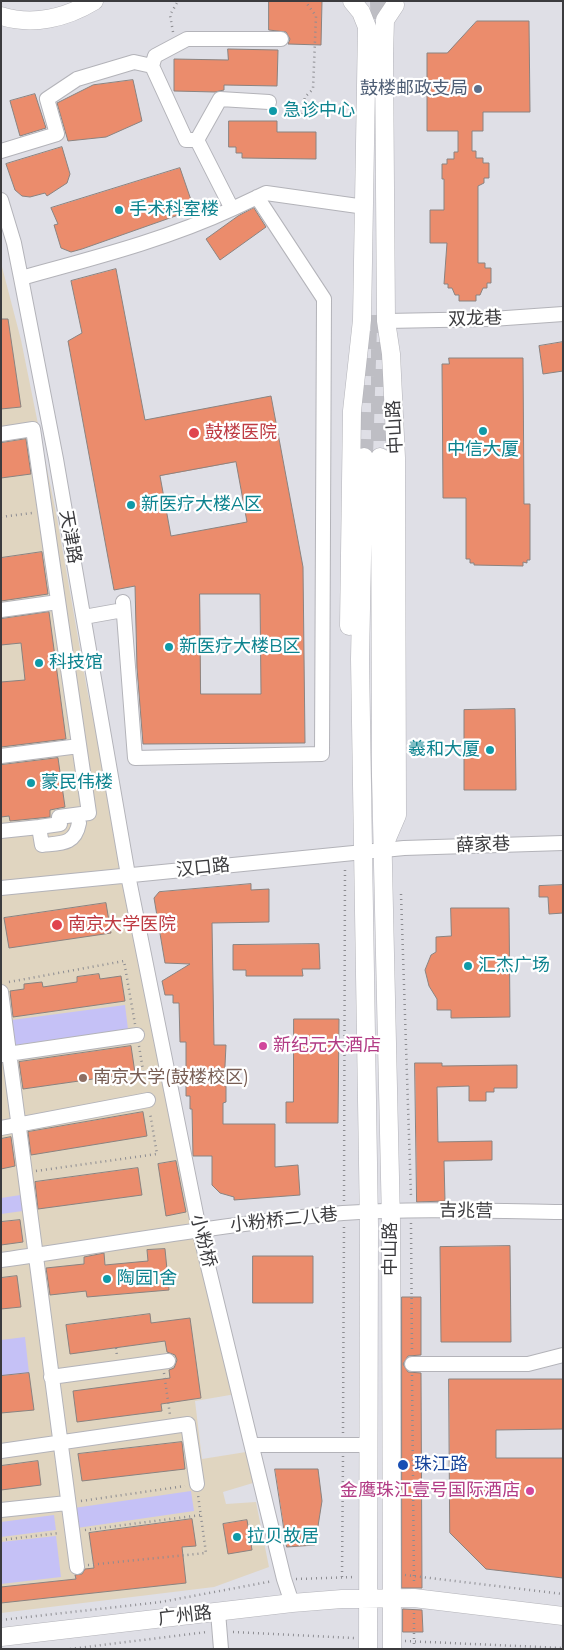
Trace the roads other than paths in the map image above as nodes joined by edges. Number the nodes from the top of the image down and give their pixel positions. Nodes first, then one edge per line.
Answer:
1 (94, 1) edge
2 (352, 1) edge
3 (357, 1) edge
4 (398, 3) edge
5 (1, 16) edge
6 (386, 20) joint
7 (281, 39) dead end
8 (152, 66) junction
9 (269, 102) dead end
10 (196, 140) junction
11 (1, 150) edge
12 (257, 198) junction
13 (1, 200) edge
14 (365, 207) junction
15 (232, 209) junction
16 (21, 278) junction
17 (563, 314) edge
18 (386, 321) junction
19 (1, 434) edge
20 (58, 602) junction
21 (1, 610) edge
22 (84, 617) junction
23 (79, 746) junction
24 (1, 756) edge
25 (79, 823) dead end
26 (39, 827) junction
27 (1, 831) edge
28 (563, 842) edge
29 (404, 848) joint
30 (382, 850) junction
31 (363, 852) junction
32 (128, 876) junction
33 (1, 888) edge
34 (1, 992) edge
35 (137, 1035) road end
36 (5, 1055) edge
37 (148, 1100) road end
38 (18, 1125) junction
39 (1, 1128) edge
40 (390, 1211) junction
41 (563, 1212) edge
42 (369, 1219) junction
43 (199, 1229) junction
44 (36, 1255) junction
45 (1, 1260) edge
46 (563, 1355) edge
47 (165, 1362) road end
48 (412, 1364) road end
49 (51, 1377) junction
50 (60, 1443) junction
51 (252, 1445) junction
52 (368, 1445) junction
53 (392, 1447) junction
54 (1, 1451) edge
55 (197, 1484) road end
56 (68, 1503) junction
57 (1, 1510) edge
58 (76, 1567) road end
59 (369, 1599) junction
60 (392, 1599) junction
61 (292, 1603) junction
62 (218, 1612) junction
63 (563, 1616) edge
64 (1, 1638) edge
65 (369, 1643) edge
66 (392, 1646) edge
67 (221, 1649) edge

1 - 5 main road
2 - 14 main road
3 - 4 main road
4 - 6 main road
6 - 18 street
7 - 8 street
8 - 10 street
8 - 11 street
9 - 10 street
10 - 15 street
12 - 14 street
12 - 15 street
12 - 22 street
13 - 16 street, 天津路
14 - 31 main road
15 - 16 street
16 - 22 street, 天津路
17 - 18 street, 双龙巷
18 - 30 street
19 - 20 street
20 - 21 street
20 - 23 street
22 - 32 street, 天津路
23 - 24 street
23 - 26 street
25 - 26 street
26 - 27 street
28 - 29 street, 薛家巷
29 - 30 street, 汉口路
30 - 31 street, 汉口路
30 - 31 main road, 中山路
30 - 40 street
31 - 32 street, 汉口路
31 - 42 main road, 中山路
32 - 33 street, 汉口路
32 - 43 street, 小粉桥
34 - 36 street
35 - 36 street
36 - 38 street
37 - 38 street
38 - 39 street
38 - 44 street
40 - 41 street, 吉兆营
40 - 42 street, 吉兆营
40 - 53 main road, 中山路
42 - 43 street, 小粉桥二八巷
42 - 52 main road, 中山路
43 - 44 street, 小粉桥二八巷
43 - 51 street, 小粉桥
44 - 45 street, 小粉桥二八巷
44 - 49 street
46 - 48 street
47 - 49 street
49 - 50 street
50 - 54 street
50 - 55 street
50 - 56 street
51 - 52 street
51 - 61 street, 小粉桥
52 - 59 main road, 中山路
53 - 60 main road, 中山路
53 - 60 street
56 - 57 street
56 - 58 street
59 - 60 main road
59 - 61 main road, 广州路
59 - 65 main road, 中山路
60 - 63 main road
60 - 66 main road, 中山路
61 - 62 main road, 广州路
62 - 64 main road, 广州路
62 - 67 street

